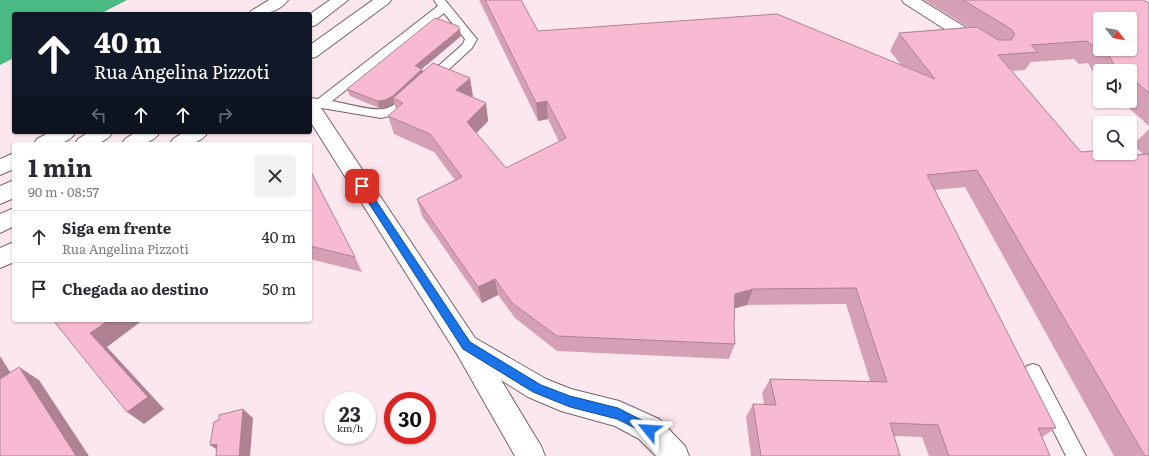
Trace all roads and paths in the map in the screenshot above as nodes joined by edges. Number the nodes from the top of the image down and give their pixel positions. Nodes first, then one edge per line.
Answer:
1 (280, 0) edge
2 (289, 0) edge
3 (340, 0) edge
4 (383, 0) edge
5 (910, 0) edge
6 (442, 4) edge
7 (260, 12) edge
8 (274, 12) edge
9 (312, 21) edge
10 (312, 52) edge
11 (993, 52) edge
12 (313, 104) edge
13 (62, 134) edge
14 (100, 134) edge
15 (147, 134) edge
16 (195, 134) edge
17 (48, 142) edge
18 (88, 142) edge
19 (135, 142) edge
20 (183, 142) edge
21 (12, 161) edge
22 (0, 168) edge
23 (12, 189) edge
24 (0, 196) edge
25 (12, 217) edge
26 (0, 224) edge
27 (12, 252) edge
28 (0, 259) edge
29 (466, 346) junction
30 (1033, 372) dead end
31 (530, 456) edge
32 (675, 456) edge
33 (1076, 456) edge

1 - 7 main road
2 - 8 main road
3 - 9 main road
4 - 10 main road
5 - 11 main road
6 - 12 lane
6 - 12 lane
12 - 29 main road
13 - 17 main road
14 - 18 main road
15 - 19 main road
16 - 20 main road
21 - 22 main road
23 - 24 main road
25 - 26 main road
27 - 28 main road
29 - 31 main road
29 - 32 main road
30 - 33 lane

